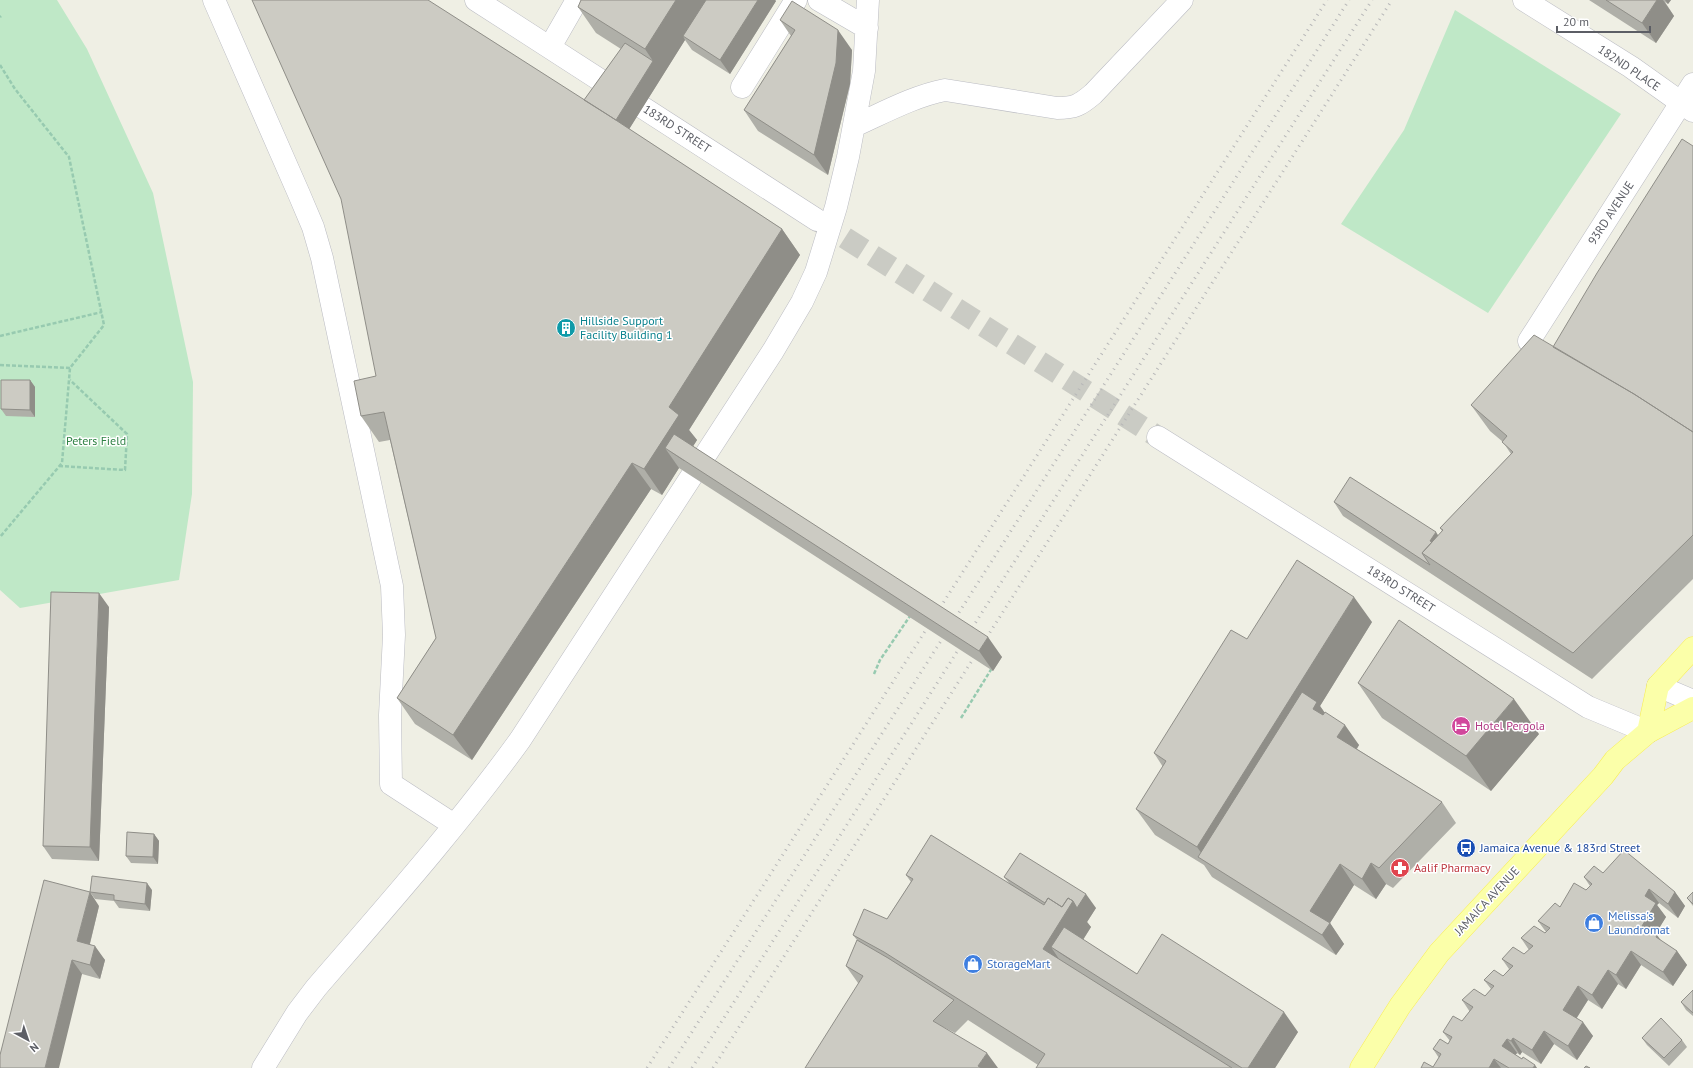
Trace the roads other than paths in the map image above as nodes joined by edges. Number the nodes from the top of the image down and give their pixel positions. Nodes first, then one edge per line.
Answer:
1 (214, 0) edge
2 (476, 0) edge
3 (577, 0) edge
4 (796, 0) edge
5 (819, 0) edge
6 (868, 0) edge
7 (1182, 0) edge
8 (1524, 0) edge
9 (867, 28) junction
10 (550, 47) junction
11 (1693, 84) edge
12 (742, 88) dead end
13 (1687, 107) edge
14 (854, 126) junction
15 (817, 220) tunnel mouth
16 (1529, 341) edge
17 (1158, 436) tunnel mouth
18 (1693, 648) edge
19 (1658, 686) junction
20 (1693, 701) edge
21 (1693, 708) edge
22 (1648, 732) junction
23 (454, 825) junction
24 (263, 1068) edge
25 (1361, 1068) edge

1 - 23 street
2 - 10 street, 183RD STREET
3 - 10 street
4 - 12 street
5 - 9 street
6 - 9 street
7 - 14 street
8 - 13 street, 182ND PLACE
9 - 14 street
10 - 15 street, 183RD STREET
11 - 13 street, 93RD AVENUE
13 - 16 street, 93RD AVENUE
14 - 23 street
17 - 22 street, 183RD STREET
18 - 19 main road
19 - 20 street
19 - 22 main road
21 - 22 main road, JAMAICA AVENUE
22 - 25 main road, JAMAICA AVENUE
23 - 24 street

